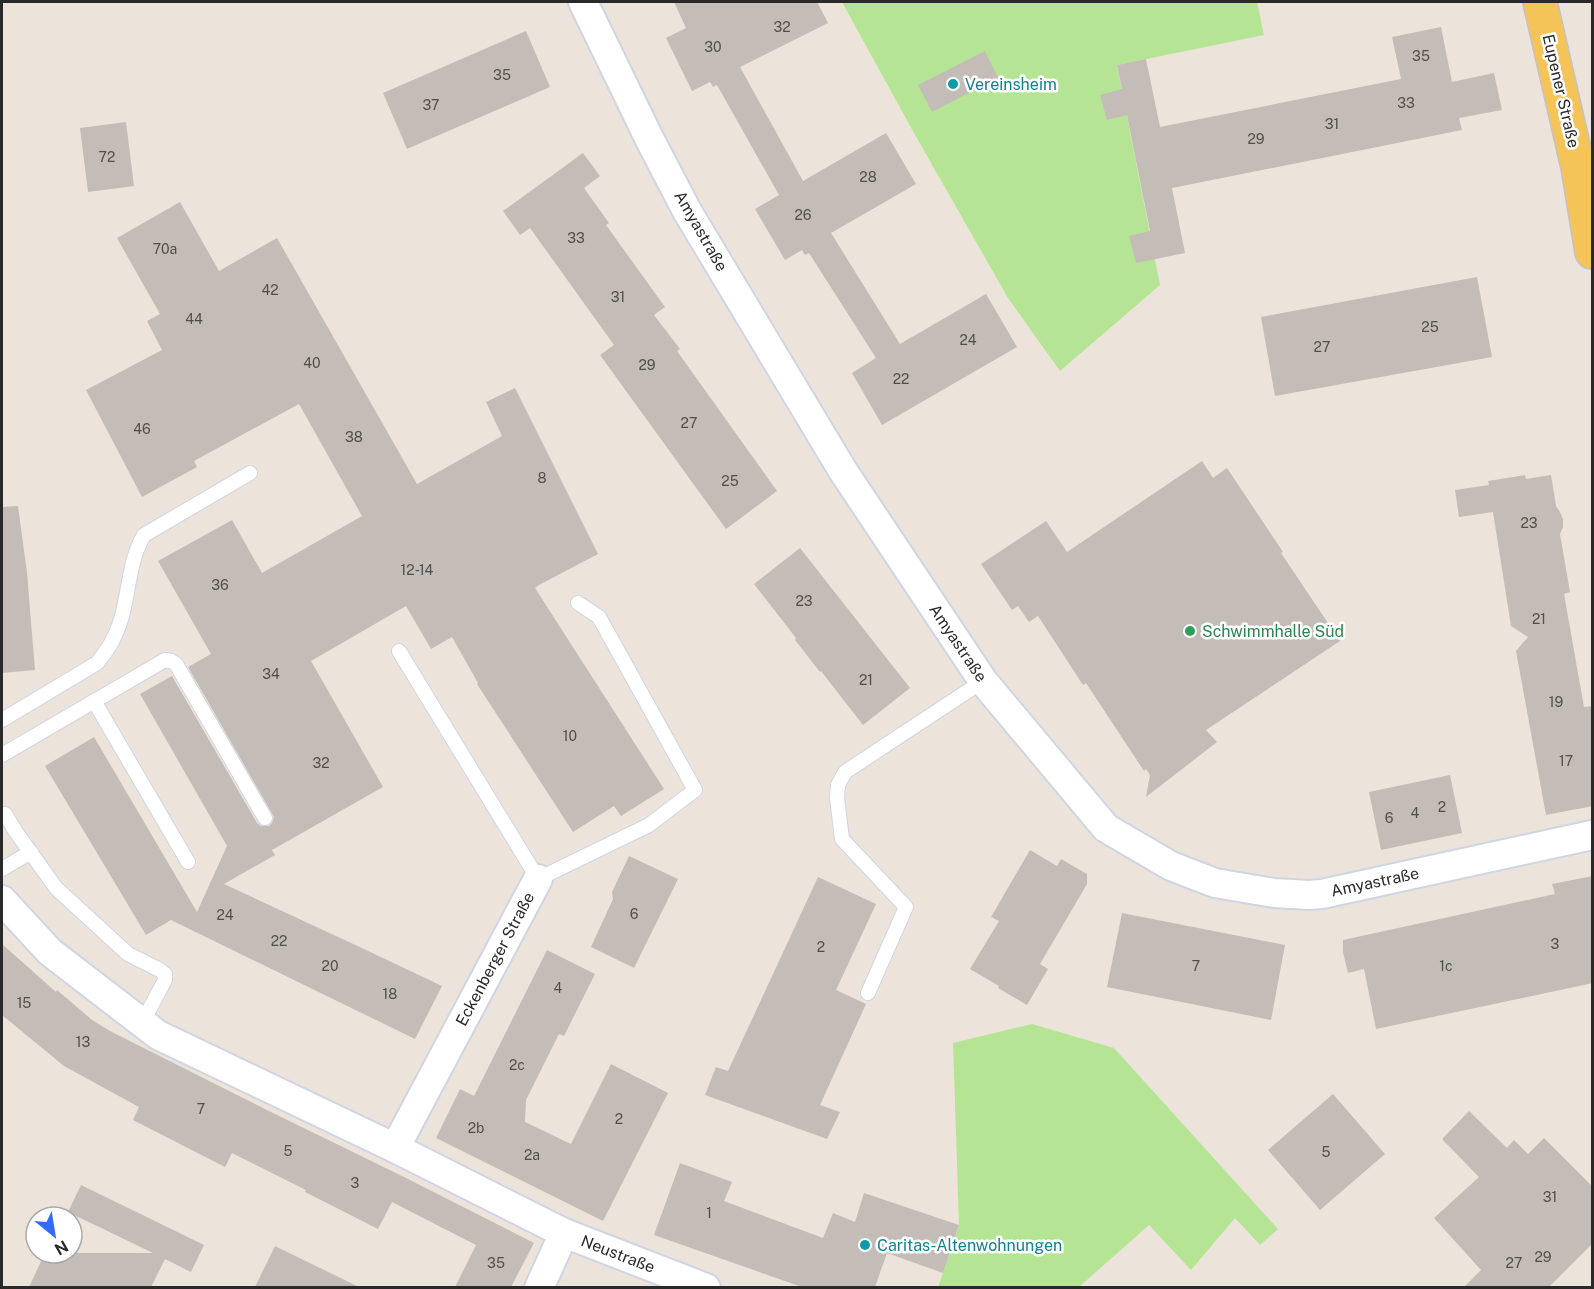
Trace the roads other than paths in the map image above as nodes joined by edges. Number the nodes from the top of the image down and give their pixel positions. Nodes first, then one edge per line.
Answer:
1 (583, 2) edge
2 (1540, 2) edge
3 (1593, 252) edge
4 (250, 473) dead end
5 (578, 603) dead end
6 (399, 651) dead end
7 (983, 681) junction
8 (94, 701) junction
9 (2, 720) edge
10 (2, 754) edge
11 (5, 814) dead end
12 (265, 818) dead end
13 (1593, 835) edge
14 (30, 852) junction
15 (188, 862) dead end
16 (2, 869) edge
17 (538, 879) junction
18 (2, 900) edge
19 (868, 993) dead end
20 (142, 1023) junction
21 (395, 1148) junction
22 (564, 1233) junction
23 (538, 1287) edge
24 (706, 1287) edge

1 - 7 street, Amyastraße
2 - 3 main road, Eupener Straße
4 - 9 lane
5 - 17 lane
6 - 17 lane, Eckenberger Straße
7 - 13 street, Amyastraße
7 - 19 lane
8 - 10 lane
8 - 12 lane
8 - 15 lane
11 - 14 lane
14 - 16 lane
14 - 20 lane
17 - 21 street, Eckenberger Straße
18 - 20 street
20 - 21 street
21 - 22 street
22 - 23 street
22 - 24 street, Neustraße

